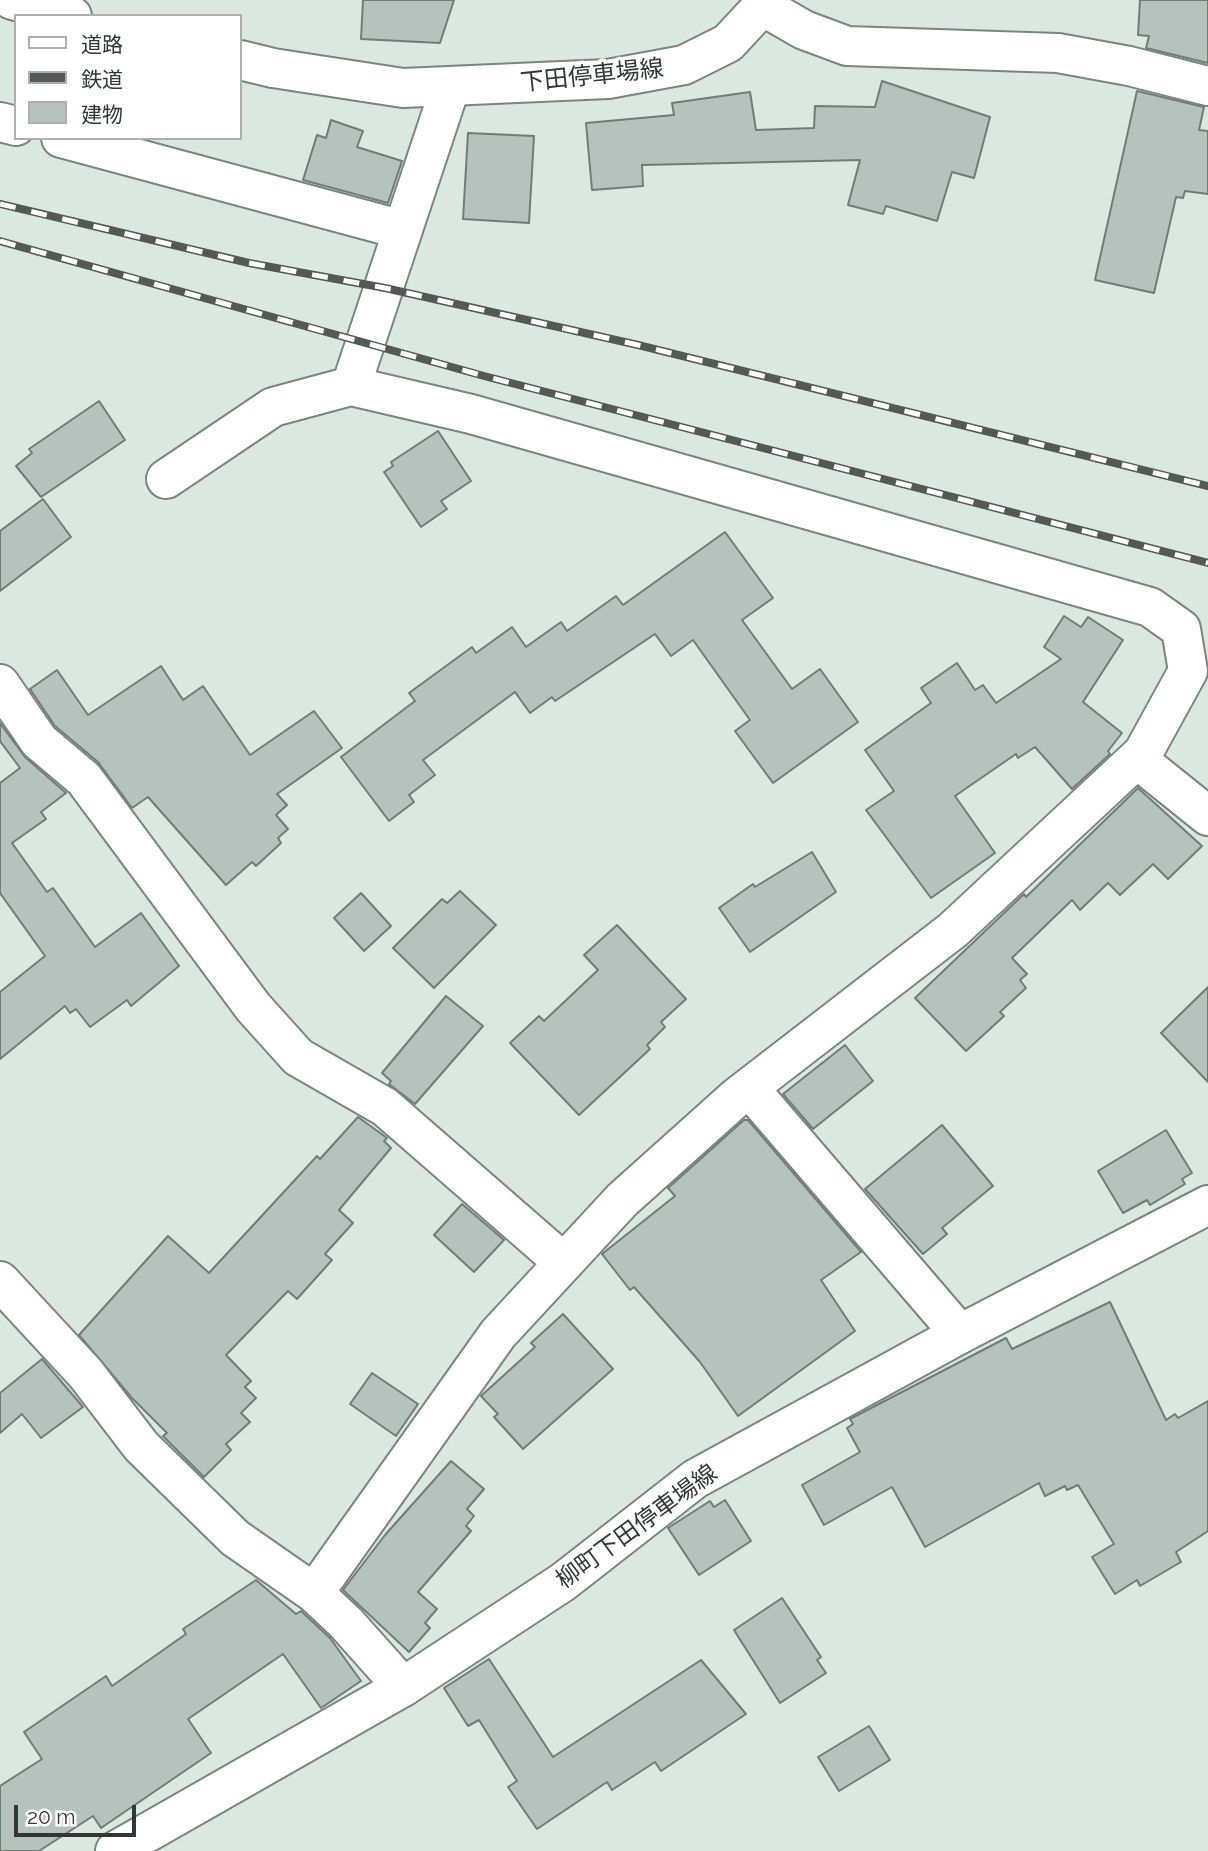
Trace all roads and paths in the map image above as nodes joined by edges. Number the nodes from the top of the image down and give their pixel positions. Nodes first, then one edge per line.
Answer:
1 (12, 0) edge
2 (766, 3) edge
3 (64, 14) edge
4 (242, 60) edge
5 (1208, 86) edge
6 (450, 88) junction
7 (68, 140) edge
8 (403, 230) junction
9 (351, 386) junction
10 (166, 479) dead end
11 (0, 684) edge
12 (1136, 759) junction
13 (1208, 816) edge
14 (749, 1088) junction
15 (1208, 1205) edge
16 (564, 1263) junction
17 (0, 1281) edge
18 (960, 1334) junction
19 (314, 1594) junction
20 (403, 1687) junction
21 (115, 1851) edge

1 - 3 street
2 - 5 street, 下田停車場線
2 - 6 street, 下田停車場線
4 - 6 street, 下田停車場線
6 - 8 street
7 - 8 street
8 - 9 street
9 - 10 street
9 - 12 street
11 - 16 street
12 - 13 street
12 - 14 street
14 - 16 street
14 - 18 street
15 - 18 street, 柳町下田停車場線
16 - 19 street
17 - 19 street
18 - 20 street, 柳町下田停車場線
19 - 20 street
20 - 21 street, 柳町下田停車場線

